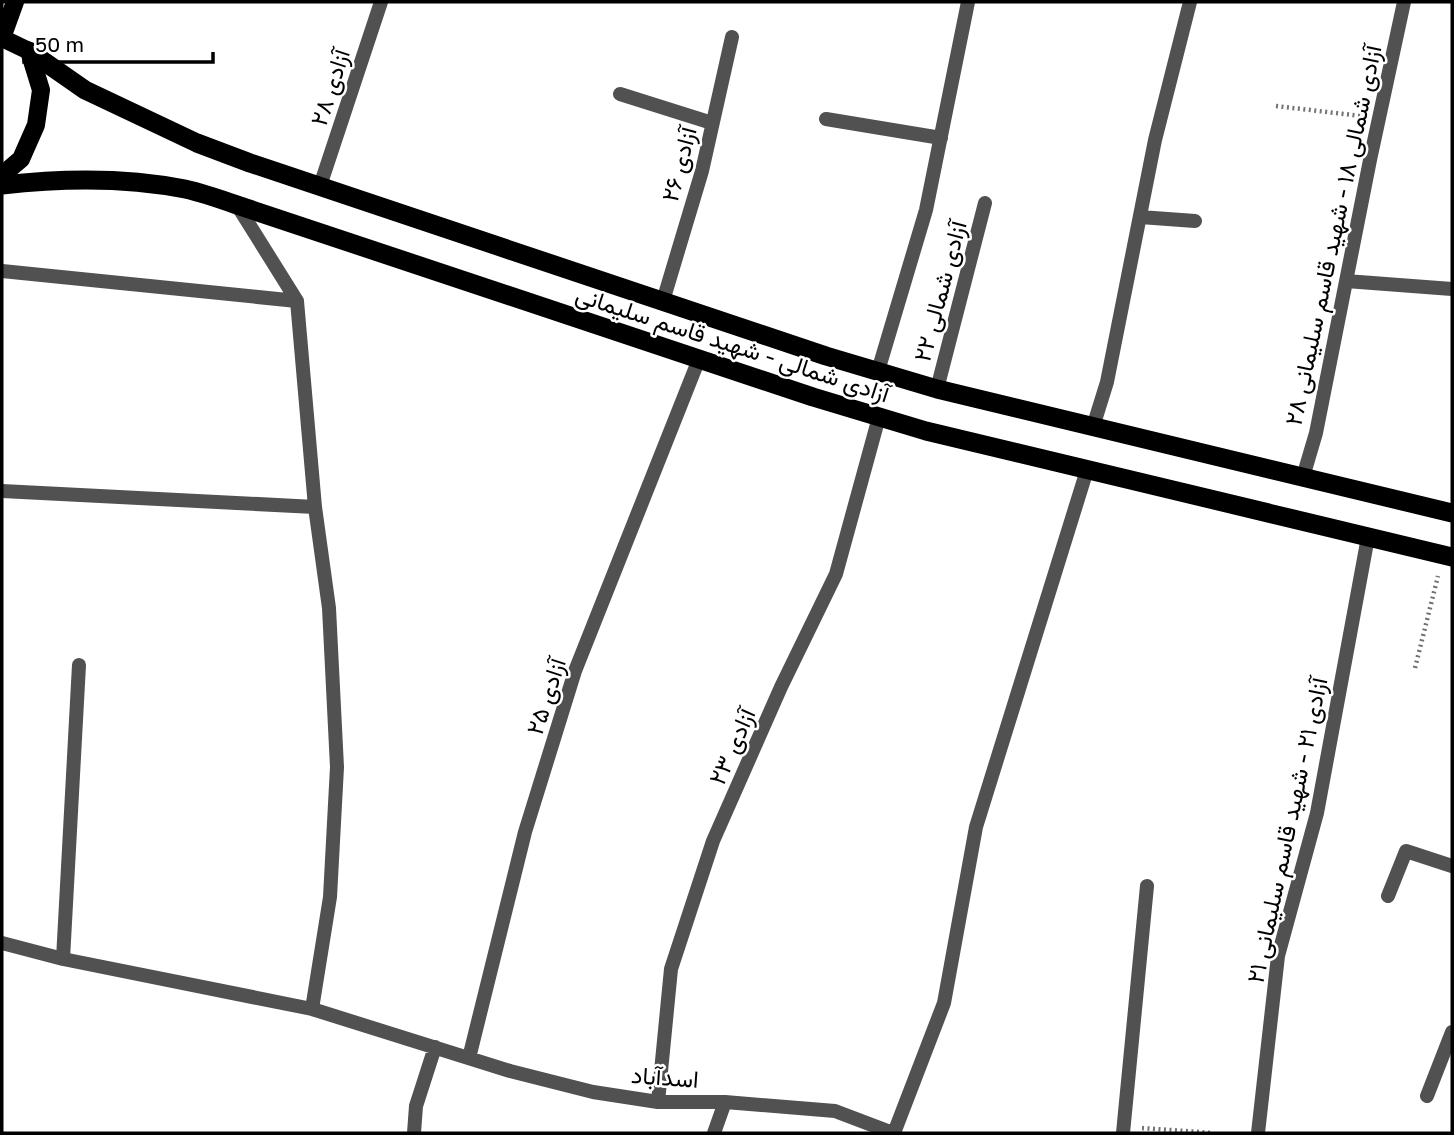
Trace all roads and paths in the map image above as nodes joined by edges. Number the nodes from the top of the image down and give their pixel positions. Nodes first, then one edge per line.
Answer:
1 (15, 2) edge
2 (381, 2) edge
3 (968, 2) edge
4 (1190, 2) edge
5 (1404, 2) edge
6 (732, 37) dead end
7 (2, 38) edge
8 (29, 51) junction
9 (620, 94) dead end
10 (1276, 106) dead end
11 (1379, 118) junction
12 (826, 119) dead end
13 (712, 123) junction
14 (941, 138) junction
15 (2, 175) edge
16 (2, 185) edge
17 (320, 186) junction
18 (985, 203) dead end
19 (237, 205) junction
20 (1140, 217) junction
21 (1195, 221) dead end
22 (2, 271) edge
23 (1346, 281) junction
24 (1452, 289) edge
25 (297, 301) junction
26 (663, 301) junction
27 (699, 359) junction
28 (878, 371) junction
29 (937, 389) junction
30 (879, 417) junction
31 (1093, 427) junction
32 (1087, 470) junction
33 (1303, 477) junction
34 (2, 491) edge
35 (315, 507) junction
36 (1452, 513) edge
37 (1368, 537) junction
38 (1448, 556) edge
39 (79, 665) dead end
40 (1415, 668) dead end
41 (1452, 866) edge
42 (1147, 886) dead end
43 (1388, 897) dead end
44 (2, 943) edge
45 (63, 960) junction
46 (312, 1009) junction
47 (1452, 1032) edge
48 (435, 1047) junction
49 (469, 1058) junction
50 (1427, 1096) dead end
51 (658, 1102) junction
52 (725, 1102) junction
53 (1123, 1130) edge
54 (414, 1133) edge
55 (714, 1133) edge
56 (894, 1133) edge
57 (1213, 1133) edge
58 (1258, 1133) edge

1 - 7 main road
2 - 17 street, آزادی ۲۸
3 - 14 street
4 - 20 street
5 - 11 street, آزادی شمالی ۱۸ - شهید قاسم سلیمانی ۲۸
6 - 13 street, آزادی ۲۶
7 - 8 main road
8 - 15 main road
8 - 17 highway, آزادی شمالی - شهید قاسم سلیمانی
9 - 13 street
10 - 11 path
11 - 23 street, آزادی شمالی ۱۸ - شهید قاسم سلیمانی ۲۸
12 - 14 street
13 - 26 street, آزادی ۲۶
14 - 28 street
16 - 19 highway, آزادی شمالی - شهید قاسم سلیمانی
17 - 26 highway, آزادی شمالی - شهید قاسم سلیمانی
18 - 29 street, آزادی شمالی ۲۲
19 - 25 street
19 - 27 highway, آزادی شمالی - شهید قاسم سلیمانی
20 - 21 street
20 - 31 street
22 - 25 street
23 - 24 street
23 - 33 street, آزادی شمالی ۱۸ - شهید قاسم سلیمانی ۲۸
25 - 35 street
26 - 28 highway, آزادی شمالی - شهید قاسم سلیمانی
27 - 30 highway, آزادی شمالی - شهید قاسم سلیمانی
27 - 49 street, آزادی ۲۵
28 - 29 highway, آزادی شمالی - شهید قاسم سلیمانی
29 - 31 highway, آزادی شمالی - شهید قاسم سلیمانی
30 - 32 highway, آزادی شمالی - شهید قاسم سلیمانی
30 - 51 street, آزادی ۲۳
31 - 33 highway, آزادی شمالی - شهید قاسم سلیمانی
32 - 37 highway, آزادی شمالی - شهید قاسم سلیمانی
32 - 56 street
33 - 36 highway, آزادی شمالی - شهید قاسم سلیمانی
34 - 35 street
35 - 46 street
37 - 38 highway, آزادی شمالی - شهید قاسم سلیمانی
37 - 58 street, آزادی ۲۱ - شهید قاسم سلیمانی ۲۱
38 - 40 path
39 - 45 street
41 - 43 street
42 - 53 street
44 - 45 street, اسدآباد
45 - 46 street, اسدآباد
46 - 48 street, اسدآباد
47 - 50 street
48 - 49 street, اسدآباد
48 - 54 street
49 - 51 street, اسدآباد
51 - 52 street, اسدآباد
52 - 55 street
52 - 56 street, اسدآباد
53 - 57 path

